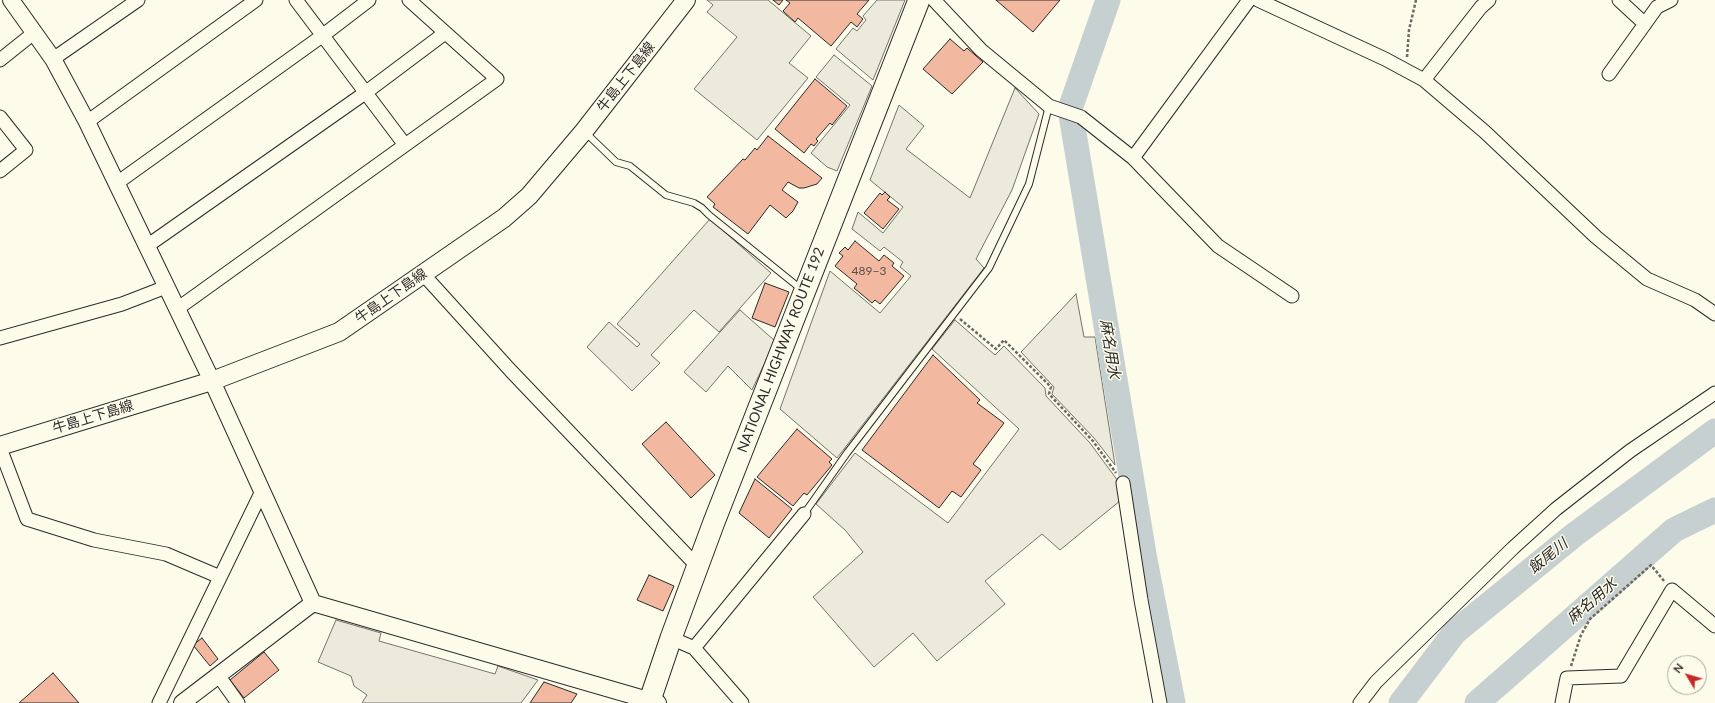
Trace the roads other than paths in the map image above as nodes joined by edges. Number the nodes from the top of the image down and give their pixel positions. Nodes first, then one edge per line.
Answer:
1 (11, 0) edge
2 (138, 0) edge
3 (256, 0) edge
4 (296, 0) edge
5 (369, 0) edge
6 (409, 0) edge
7 (686, 0) edge
8 (919, 0) edge
9 (934, 0) edge
10 (1249, 0) edge
11 (1258, 0) edge
12 (1489, 0) edge
13 (1619, 0) edge
14 (1671, 0) edge
15 (1645, 24) junction
16 (35, 32) junction
17 (445, 33) junction
18 (322, 36) junction
19 (53, 59) junction
20 (0, 60) edge
21 (1609, 74) dead end
22 (1424, 80) junction
23 (365, 93) junction
24 (1049, 106) junction
25 (0, 117) edge
26 (87, 122) junction
27 (584, 131) junction
28 (405, 145) junction
29 (1133, 158) junction
30 (0, 171) edge
31 (117, 183) junction
32 (147, 246) junction
33 (423, 274) junction
34 (166, 287) junction
35 (804, 291) junction
36 (1292, 296) dead end
37 (177, 309) junction
38 (1715, 314) edge
39 (0, 338) edge
40 (212, 381) junction
41 (1715, 393) edge
42 (0, 447) edge
43 (1123, 483) road end
44 (262, 491) junction
45 (804, 514) joint
46 (698, 567) junction
47 (220, 577) junction
48 (313, 603) junction
49 (1715, 626) edge
50 (671, 638) junction
51 (694, 648) junction
52 (218, 676) junction
53 (652, 702) edge
54 (159, 703) edge
55 (182, 703) edge
56 (238, 703) edge
57 (742, 703) edge
58 (1160, 703) edge
59 (1360, 703) edge
60 (1562, 703) edge

1 - 16 street
2 - 19 street
3 - 26 street
4 - 18 street
5 - 18 street
6 - 17 street
7 - 27 main road, 牛島上下島線
8 - 35 highway, NATIONAL HIGHWAY ROUTE 192
9 - 24 street
10 - 29 street
11 - 22 street
12 - 22 street
13 - 15 street
14 - 15 street
15 - 21 street
16 - 19 street
16 - 20 street
17 - 23 street
17 - 28 street
18 - 23 street
18 - 31 street
19 - 26 street
22 - 38 street
23 - 28 street
23 - 32 street
24 - 29 street
24 - 45 lane
25 - 30 street
26 - 31 street
27 - 33 main road, 牛島上下島線
27 - 35 lane
28 - 37 street
29 - 36 street
31 - 32 street
32 - 34 street
33 - 40 main road, 牛島上下島線
33 - 46 street
34 - 37 street
34 - 39 street
35 - 46 highway, NATIONAL HIGHWAY ROUTE 192
37 - 40 street
40 - 42 main road, 牛島上下島線
40 - 44 street
41 - 59 street
42 - 47 street
43 - 58 street
44 - 47 street
44 - 48 street
45 - 51 street
46 - 50 highway, NATIONAL HIGHWAY ROUTE 192
47 - 54 street
48 - 52 street
48 - 53 street
49 - 60 street
50 - 51 street
50 - 53 highway, NATIONAL HIGHWAY ROUTE 192
51 - 57 street
52 - 55 street
52 - 56 street

